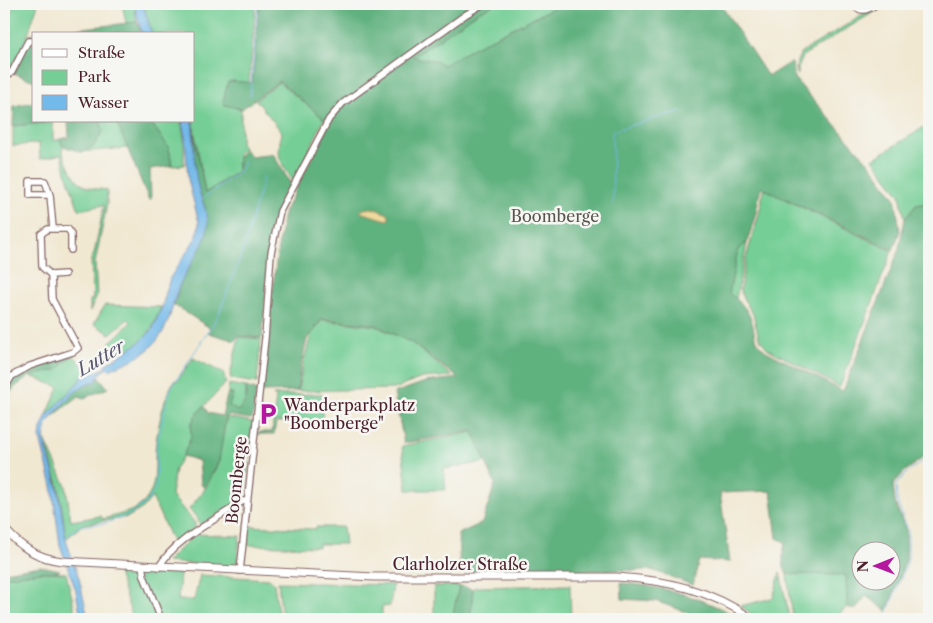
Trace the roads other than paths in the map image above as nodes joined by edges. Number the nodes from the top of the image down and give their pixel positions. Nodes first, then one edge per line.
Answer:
1 (483, 4) edge
2 (854, 4) edge
3 (877, 4) edge
4 (32, 40) edge
5 (4, 78) edge
6 (50, 195) dead end
7 (53, 228) junction
8 (71, 250) dead end
9 (65, 274) dead end
10 (51, 275) junction
11 (4, 390) edge
12 (247, 501) junction
13 (4, 528) edge
14 (142, 566) junction
15 (159, 567) junction
16 (240, 571) junction
17 (160, 619) edge
18 (752, 619) edge

1 - 12 street, Boomberge
2 - 3 street
4 - 5 street
6 - 7 street
7 - 8 street
7 - 10 street
9 - 10 street
10 - 11 street
12 - 15 street
12 - 16 street, Boomberge
13 - 14 street, Clarholzer Straße
14 - 15 street, Clarholzer Straße
14 - 17 street
15 - 16 street, Clarholzer Straße
16 - 18 street, Clarholzer Straße

